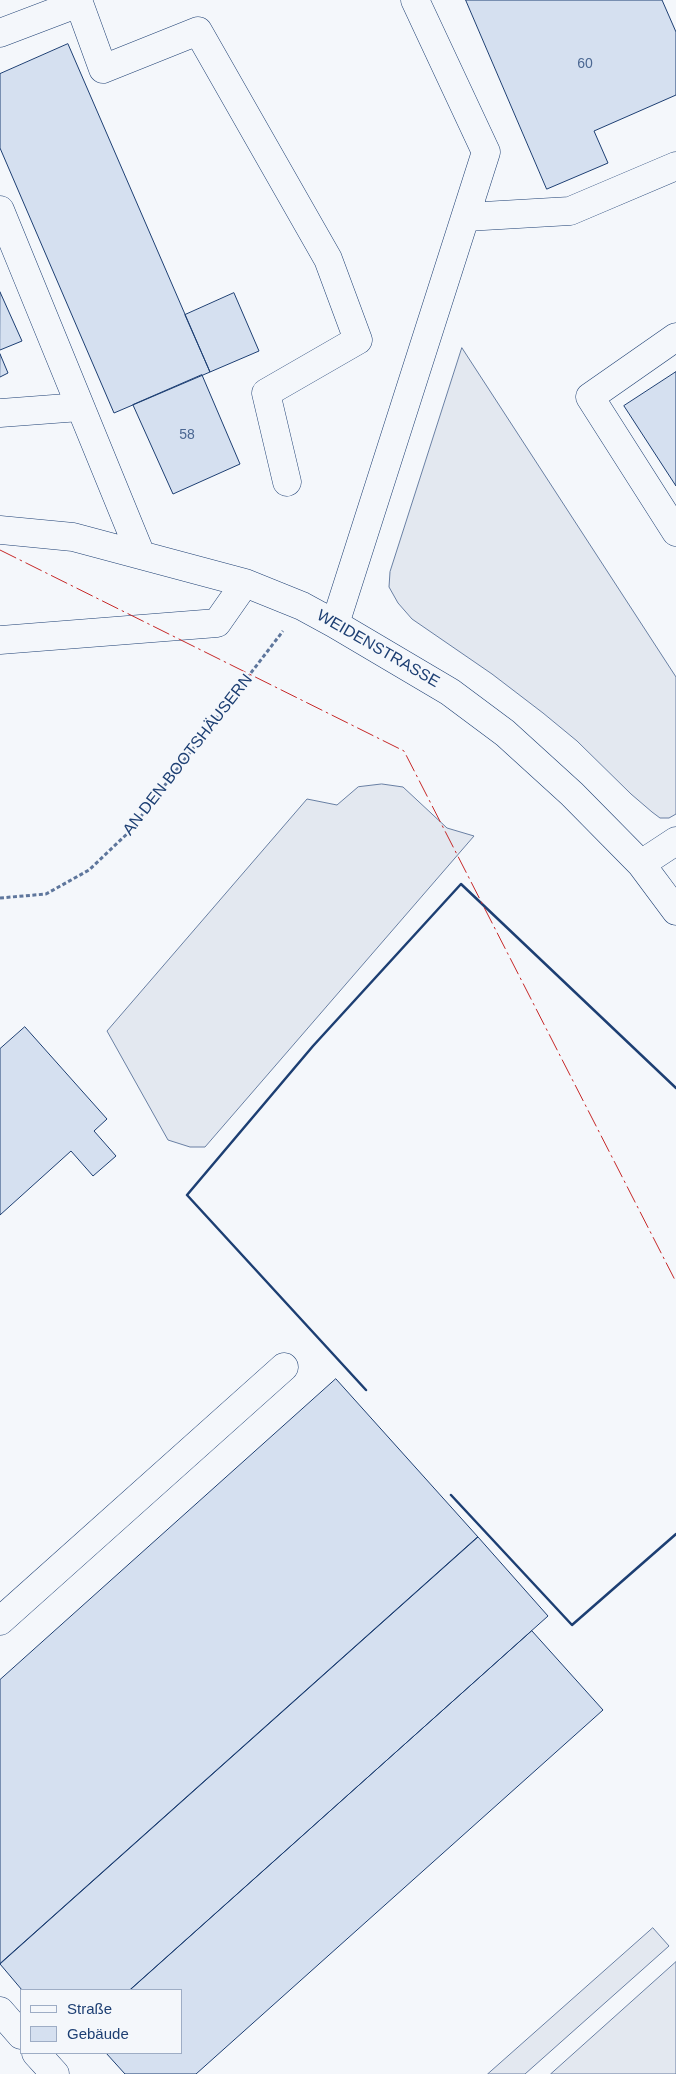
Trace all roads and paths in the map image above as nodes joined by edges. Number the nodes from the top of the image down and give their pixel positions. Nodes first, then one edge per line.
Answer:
1 (414, 0) edge
2 (0, 33) edge
3 (676, 166) edge
4 (0, 210) edge
5 (466, 217) junction
6 (676, 337) edge
7 (80, 407) junction
8 (0, 413) edge
9 (287, 482) dead end
10 (0, 530) edge
11 (676, 532) edge
12 (141, 555) junction
13 (245, 583) junction
14 (302, 606) junction
15 (335, 624) junction
16 (0, 640) edge
17 (676, 841) edge
18 (641, 864) junction
19 (0, 898) edge
20 (676, 911) edge
21 (284, 1367) dead end
22 (0, 1621) edge
23 (0, 2011) edge
24 (20, 2035) edge
25 (37, 2054) edge
26 (55, 2074) edge

1 - 5 street
2 - 9 street
3 - 5 street
4 - 7 street
5 - 15 street
6 - 11 street
7 - 8 street
7 - 12 street
10 - 12 street, WEIDENSTRASSE
12 - 13 street, WEIDENSTRASSE
13 - 14 street, WEIDENSTRASSE
13 - 16 street
14 - 15 street, WEIDENSTRASSE
14 - 19 path, AN DEN BOOTSHÄUSERN
15 - 18 street, WEIDENSTRASSE
17 - 18 street
18 - 20 street, WEIDENSTRASSE
21 - 22 street
23 - 24 street
25 - 26 street

